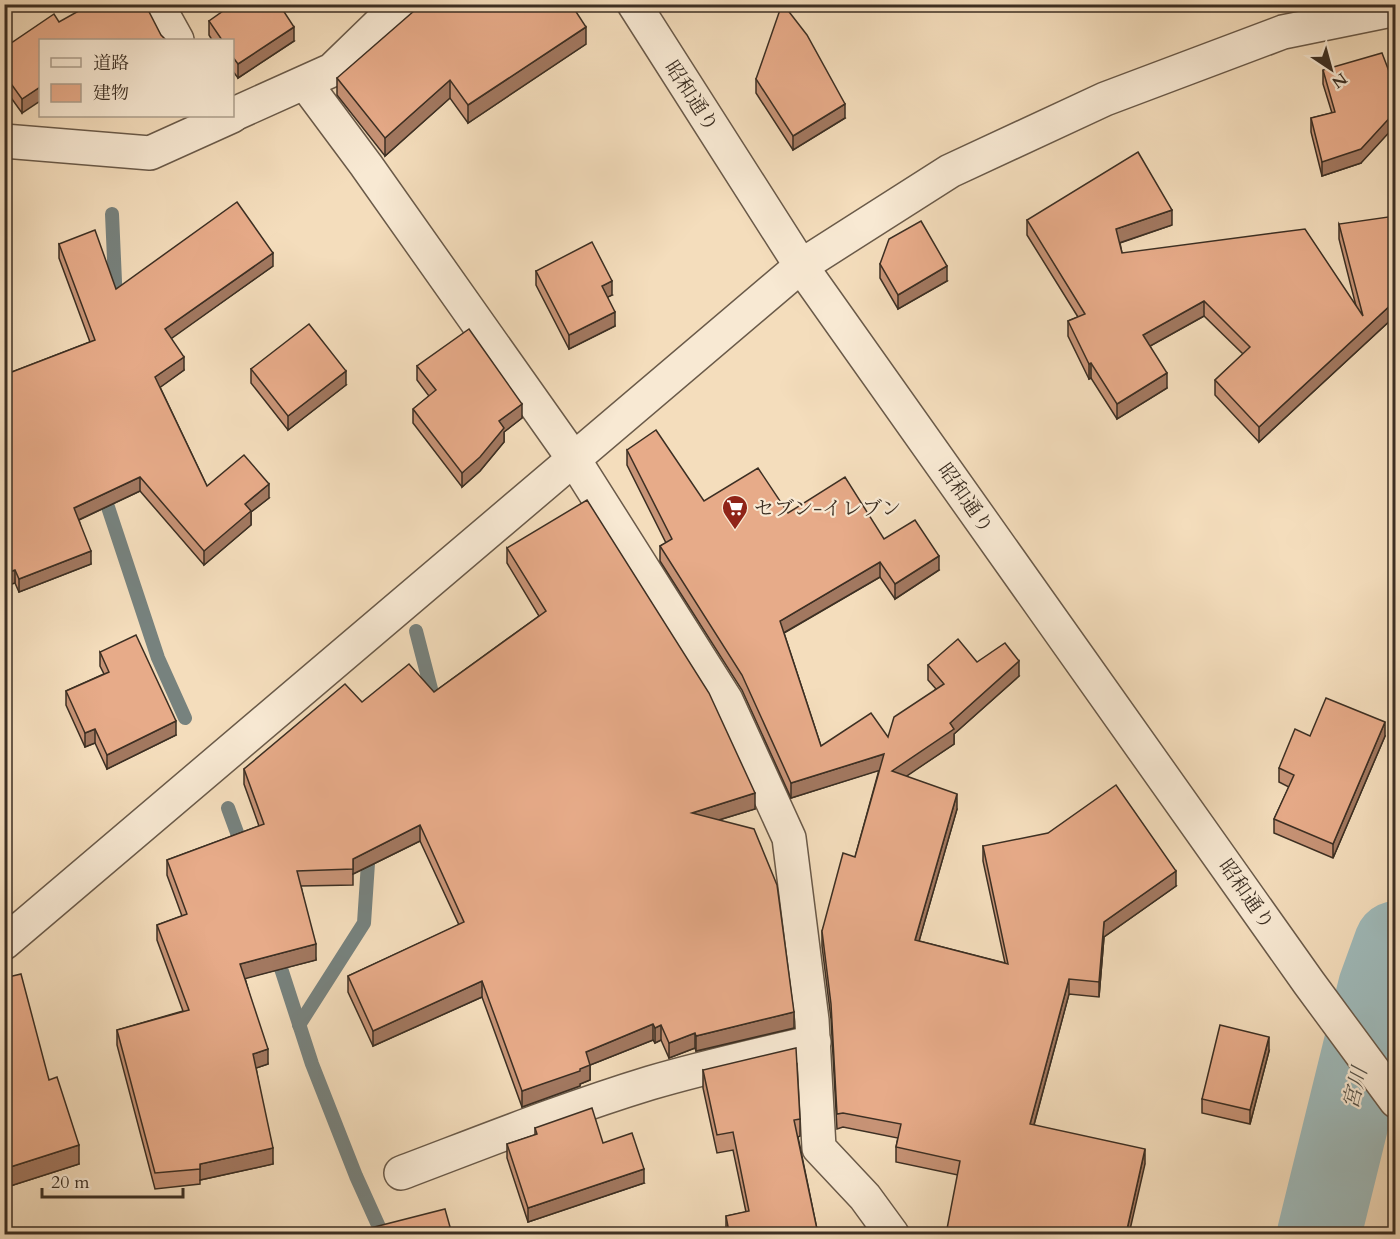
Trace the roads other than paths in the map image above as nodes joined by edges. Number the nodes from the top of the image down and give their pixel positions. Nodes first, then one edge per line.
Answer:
1 (157, 4) edge
2 (400, 4) edge
3 (634, 4) edge
4 (1395, 9) edge
5 (176, 39) edge
6 (305, 83) junction
7 (234, 114) edge
8 (227, 117) edge
9 (4, 141) edge
10 (801, 266) junction
11 (573, 458) junction
12 (4, 943) edge
13 (814, 1042) junction
14 (1395, 1101) edge
15 (401, 1173) dead end
16 (892, 1234) edge

1 - 5 street
2 - 6 street
3 - 10 street, 昭和通り
4 - 10 street
6 - 7 street
6 - 11 street
8 - 9 street
10 - 11 street
10 - 14 street, 昭和通り
11 - 12 street
11 - 13 street
13 - 15 street
13 - 16 street

